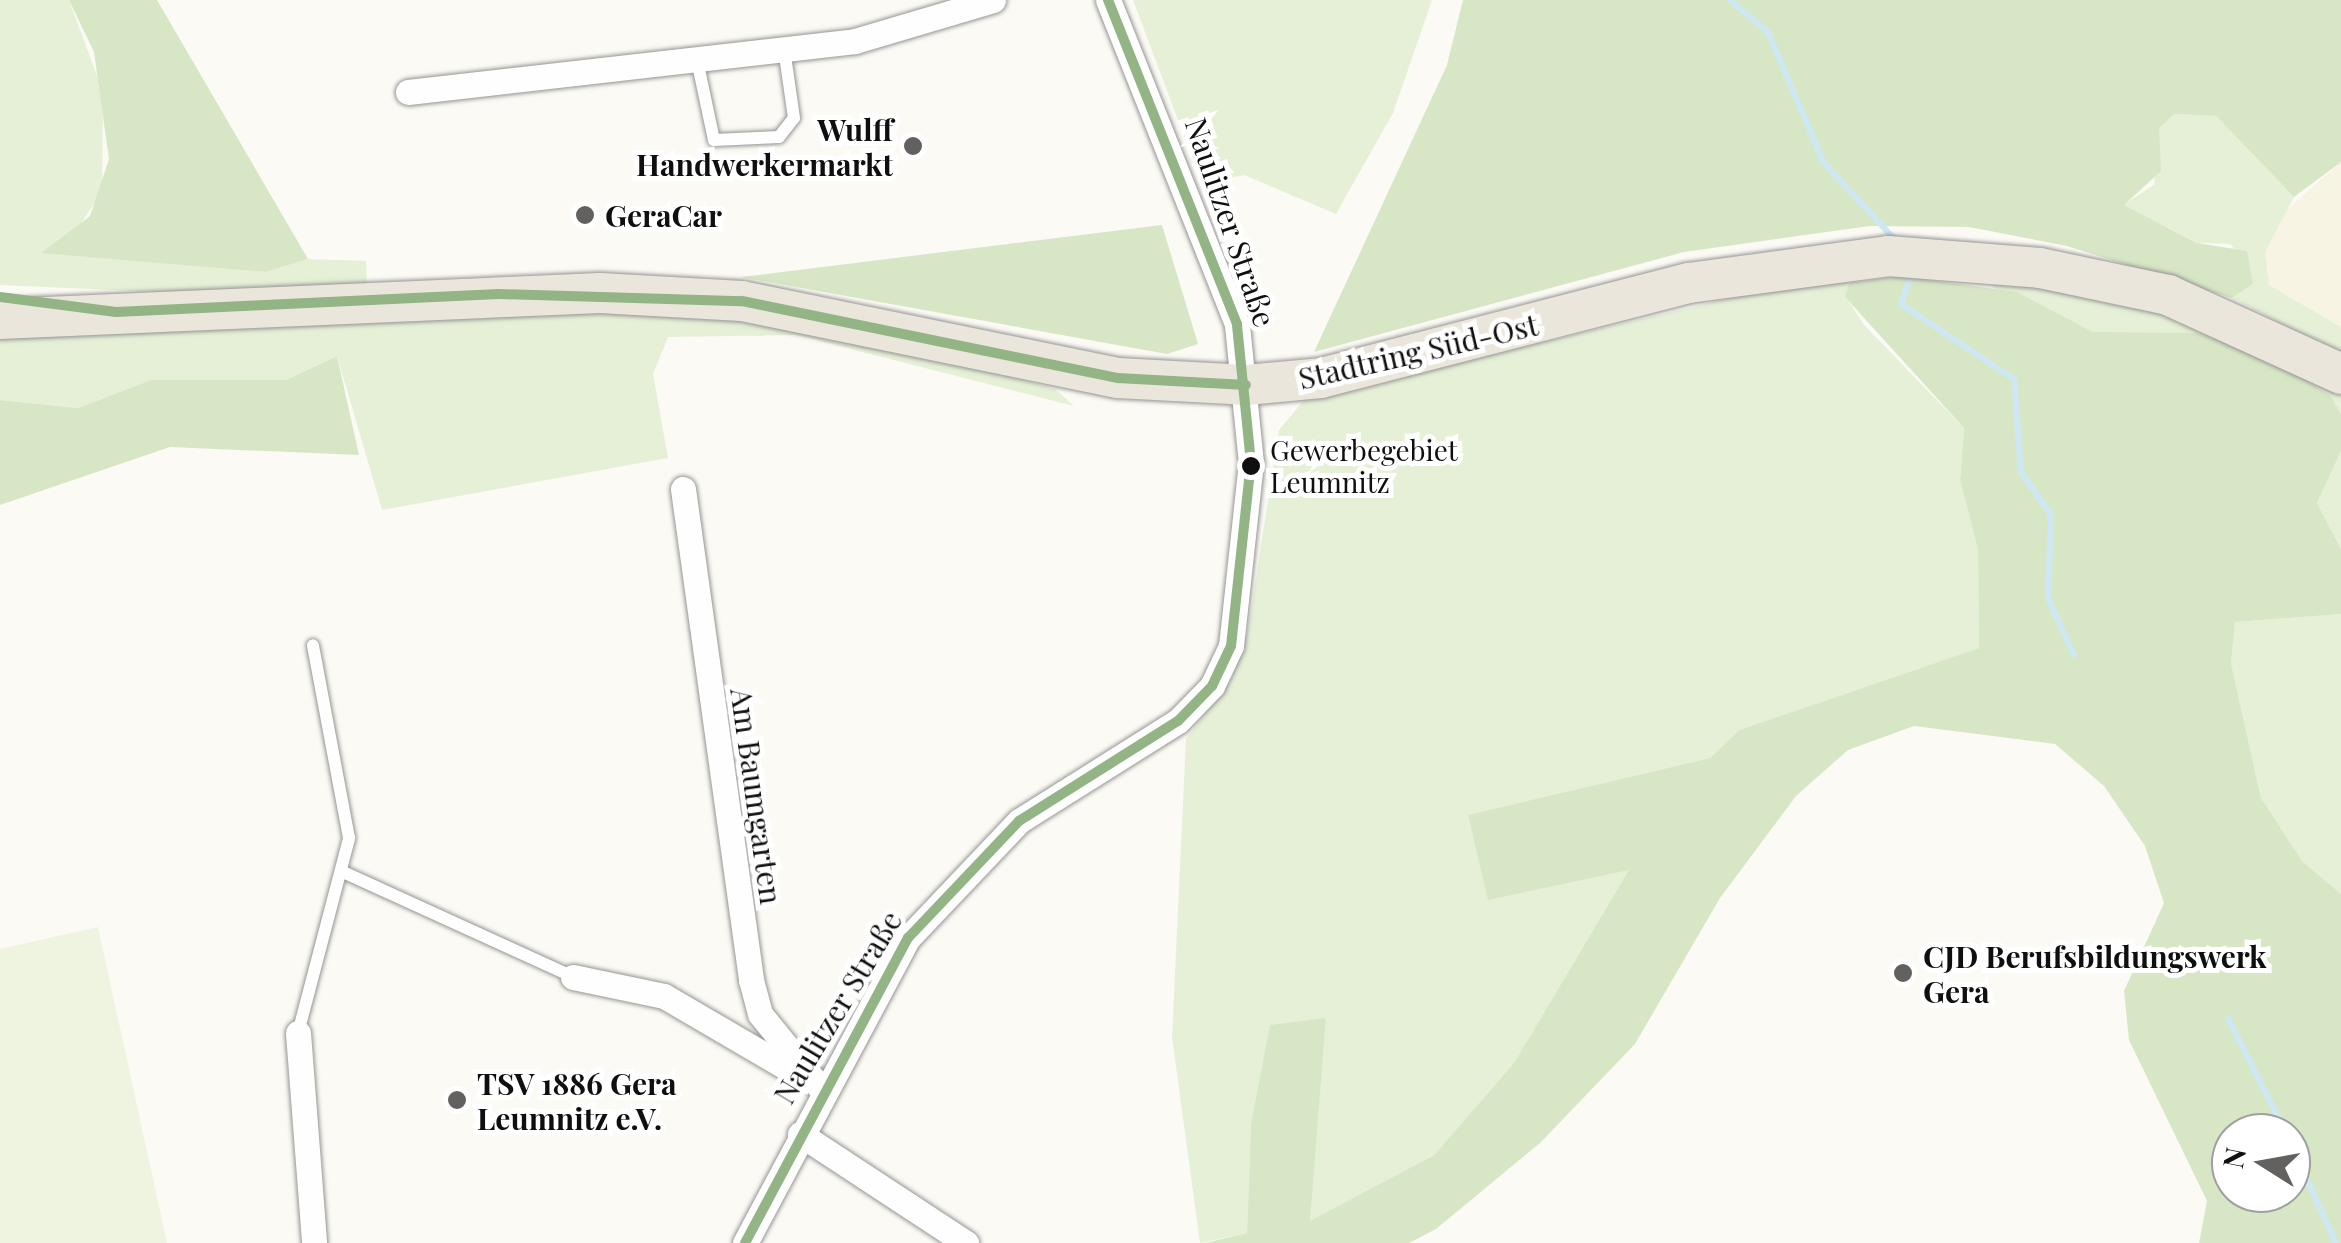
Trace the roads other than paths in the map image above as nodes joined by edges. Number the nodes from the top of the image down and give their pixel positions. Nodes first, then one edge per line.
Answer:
1 (993, 0) edge
2 (1108, 0) edge
3 (784, 50) junction
4 (697, 60) junction
5 (408, 92) dead end
6 (0, 297) edge
7 (116, 312) junction
8 (0, 319) edge
9 (2341, 374) edge
10 (1246, 384) junction
11 (683, 488) dead end
12 (313, 645) dead end
13 (344, 872) junction
14 (574, 977) joint
15 (298, 1034) joint
16 (822, 1090) junction
17 (800, 1134) junction
18 (314, 1243) edge
19 (745, 1243) edge
20 (966, 1243) edge

1 - 3 street
2 - 10 street, Naulitzer Straße
3 - 4 street
3 - 4 lane
4 - 5 street
6 - 7 main road, Stadtring Süd-Ost
7 - 8 main road, Stadtring Süd-Ost
7 - 10 main road, Stadtring Süd-Ost
9 - 10 main road, Stadtring Süd-Ost
10 - 16 street, Naulitzer Straße
11 - 16 street, Am Baumgarten
12 - 13 lane
13 - 14 lane
13 - 15 lane
14 - 16 street
15 - 18 street
16 - 17 street, Naulitzer Straße
17 - 19 street, Naulitzer Straße
17 - 20 street

